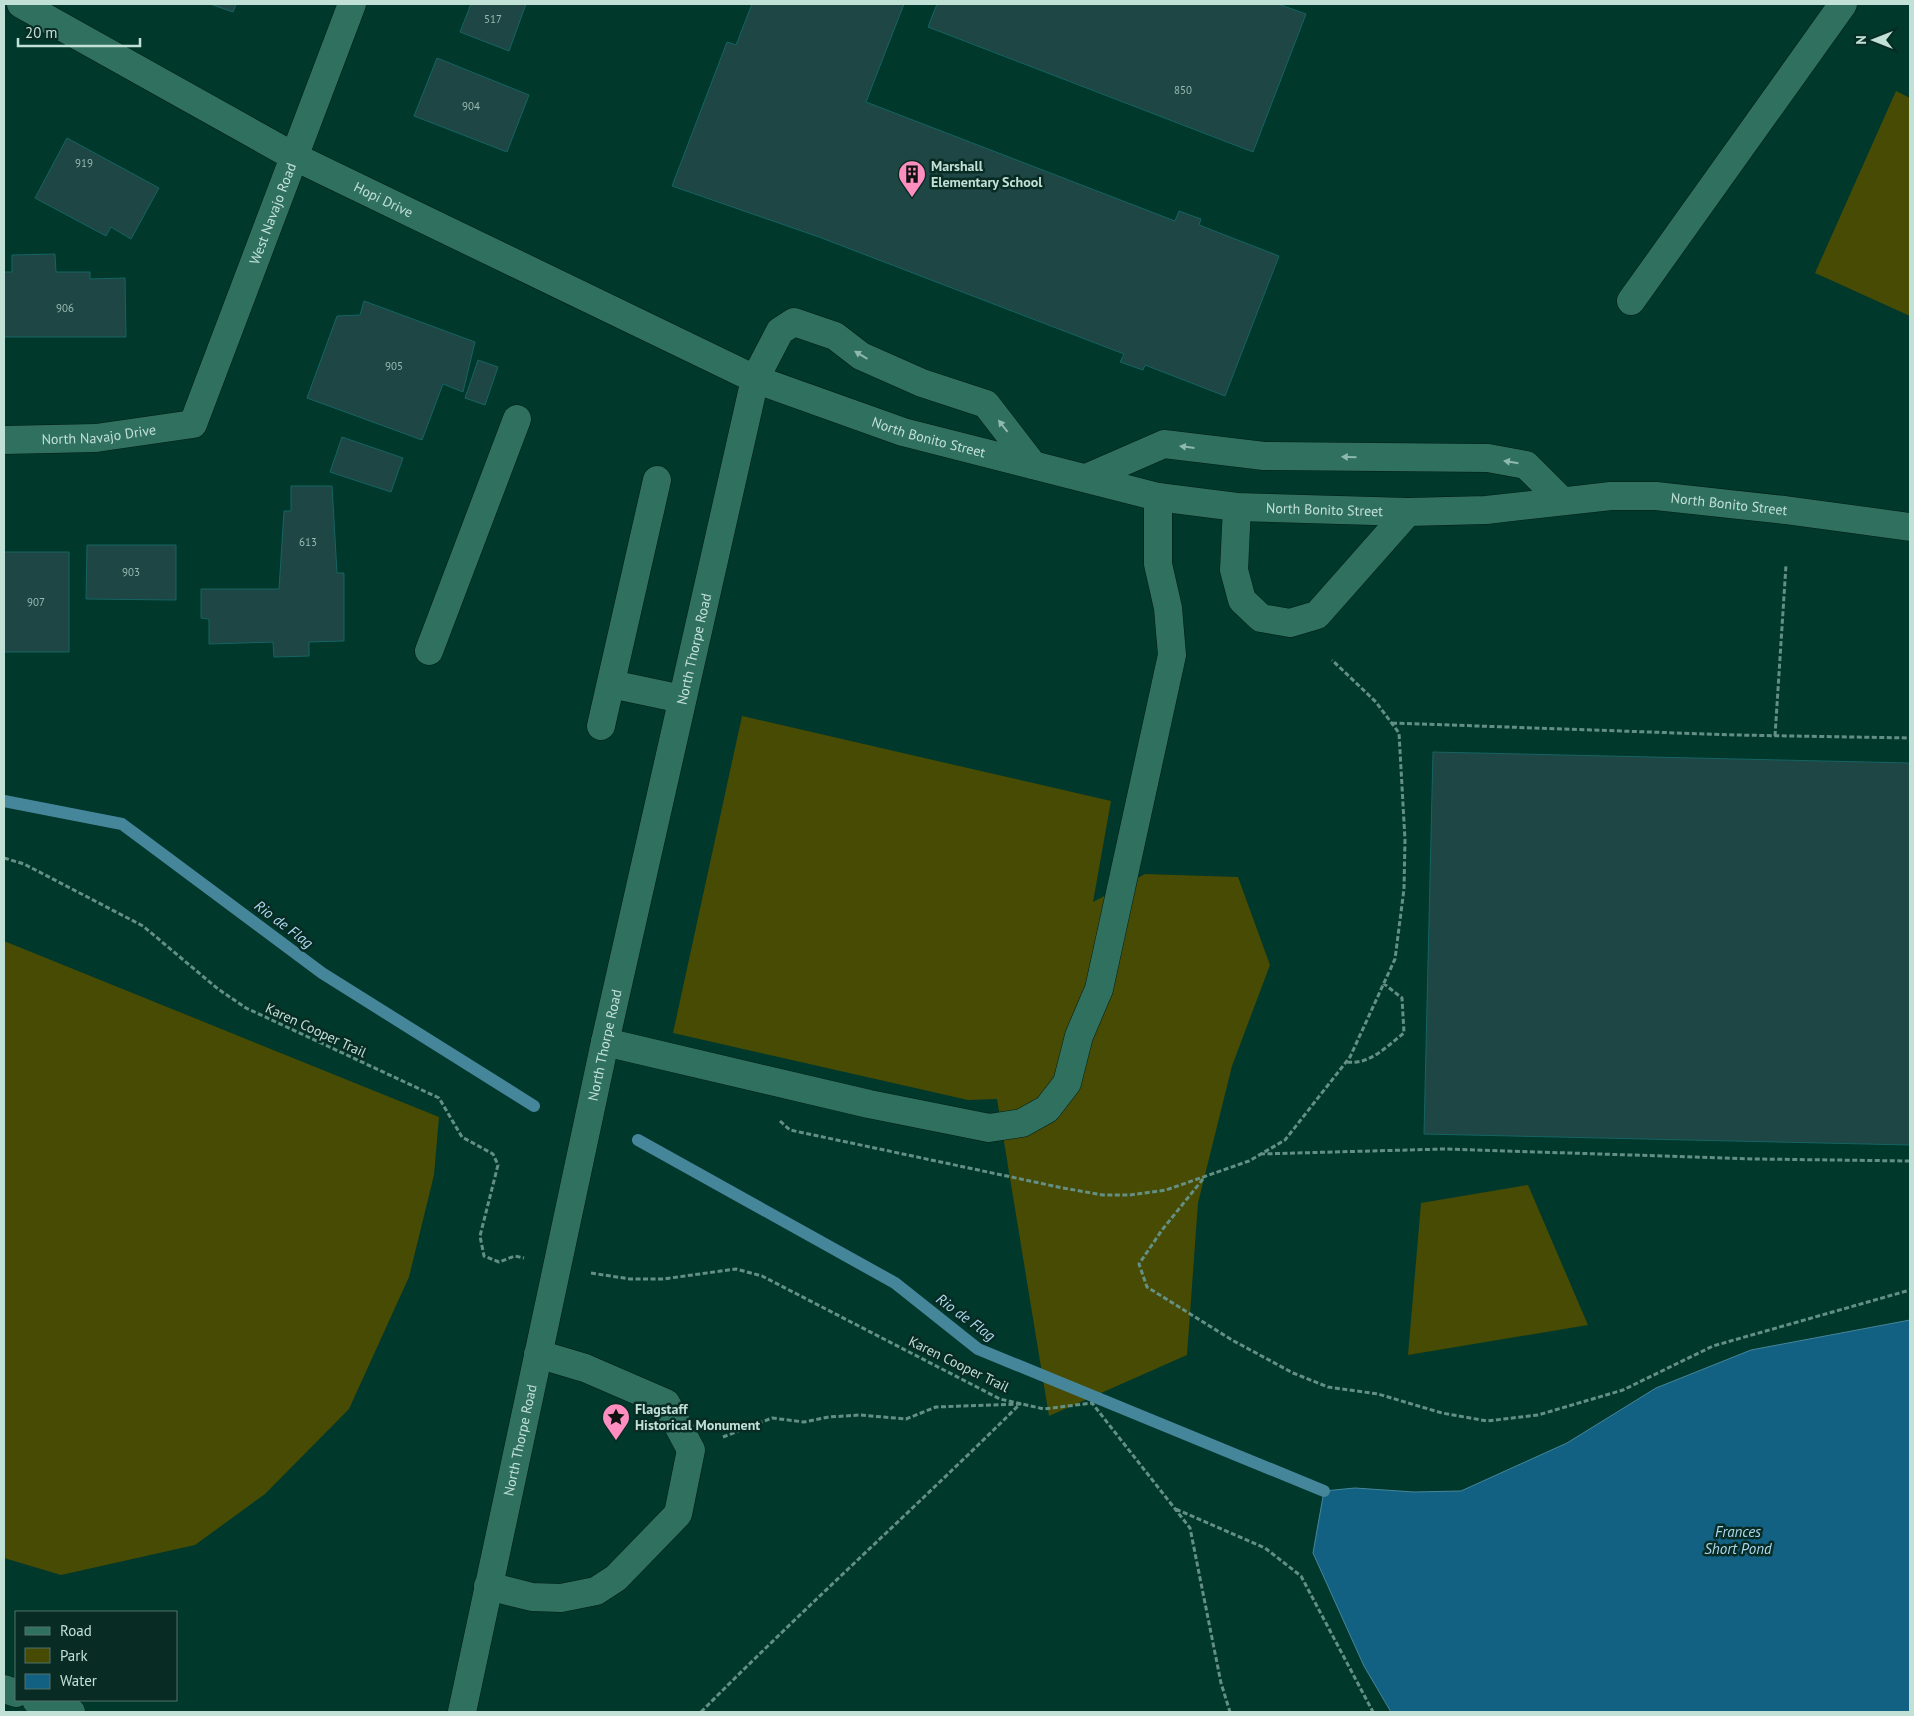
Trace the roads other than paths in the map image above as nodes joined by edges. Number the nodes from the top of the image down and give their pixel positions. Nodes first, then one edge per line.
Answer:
1 (22, 4) edge
2 (352, 4) edge
3 (1843, 4) edge
4 (293, 156) junction
5 (1631, 301) dead end
6 (754, 379) junction
7 (517, 419) dead end
8 (192, 424) joint
9 (4, 440) edge
10 (1033, 465) junction
11 (1086, 478) junction
12 (657, 480) dead end
13 (1158, 497) junction
14 (1562, 501) junction
15 (1237, 507) junction
16 (1408, 512) junction
17 (1910, 527) edge
18 (429, 651) dead end
19 (611, 684) junction
20 (682, 699) junction
21 (601, 726) dead end
22 (605, 1042) junction
23 (538, 1354) junction
24 (488, 1586) junction
25 (39, 1701) edge
26 (71, 1712) edge
27 (462, 1712) edge

1 - 4 street, Hopi Drive
2 - 4 street, West Navajo Road
3 - 5 street
4 - 6 street, Hopi Drive
4 - 8 street, West Navajo Road
6 - 10 street, North Bonito Street
10 -> 6 street, North Thorpe Road
6 - 20 street, North Thorpe Road
7 - 18 street
8 - 9 street, North Navajo Drive
10 - 11 street, North Bonito Street
11 - 13 street, North Bonito Street
14 -> 11 street
12 - 19 street
13 - 15 street, North Bonito Street
13 - 22 street
14 - 16 street, North Bonito Street
14 - 17 street, North Bonito Street
15 - 16 street, North Bonito Street
15 - 16 street
19 - 20 street
19 - 21 street
20 - 22 street, North Thorpe Road
22 - 23 street, North Thorpe Road
23 - 24 street, North Thorpe Road
23 - 24 street
24 - 27 street, North Thorpe Road
25 - 26 street

